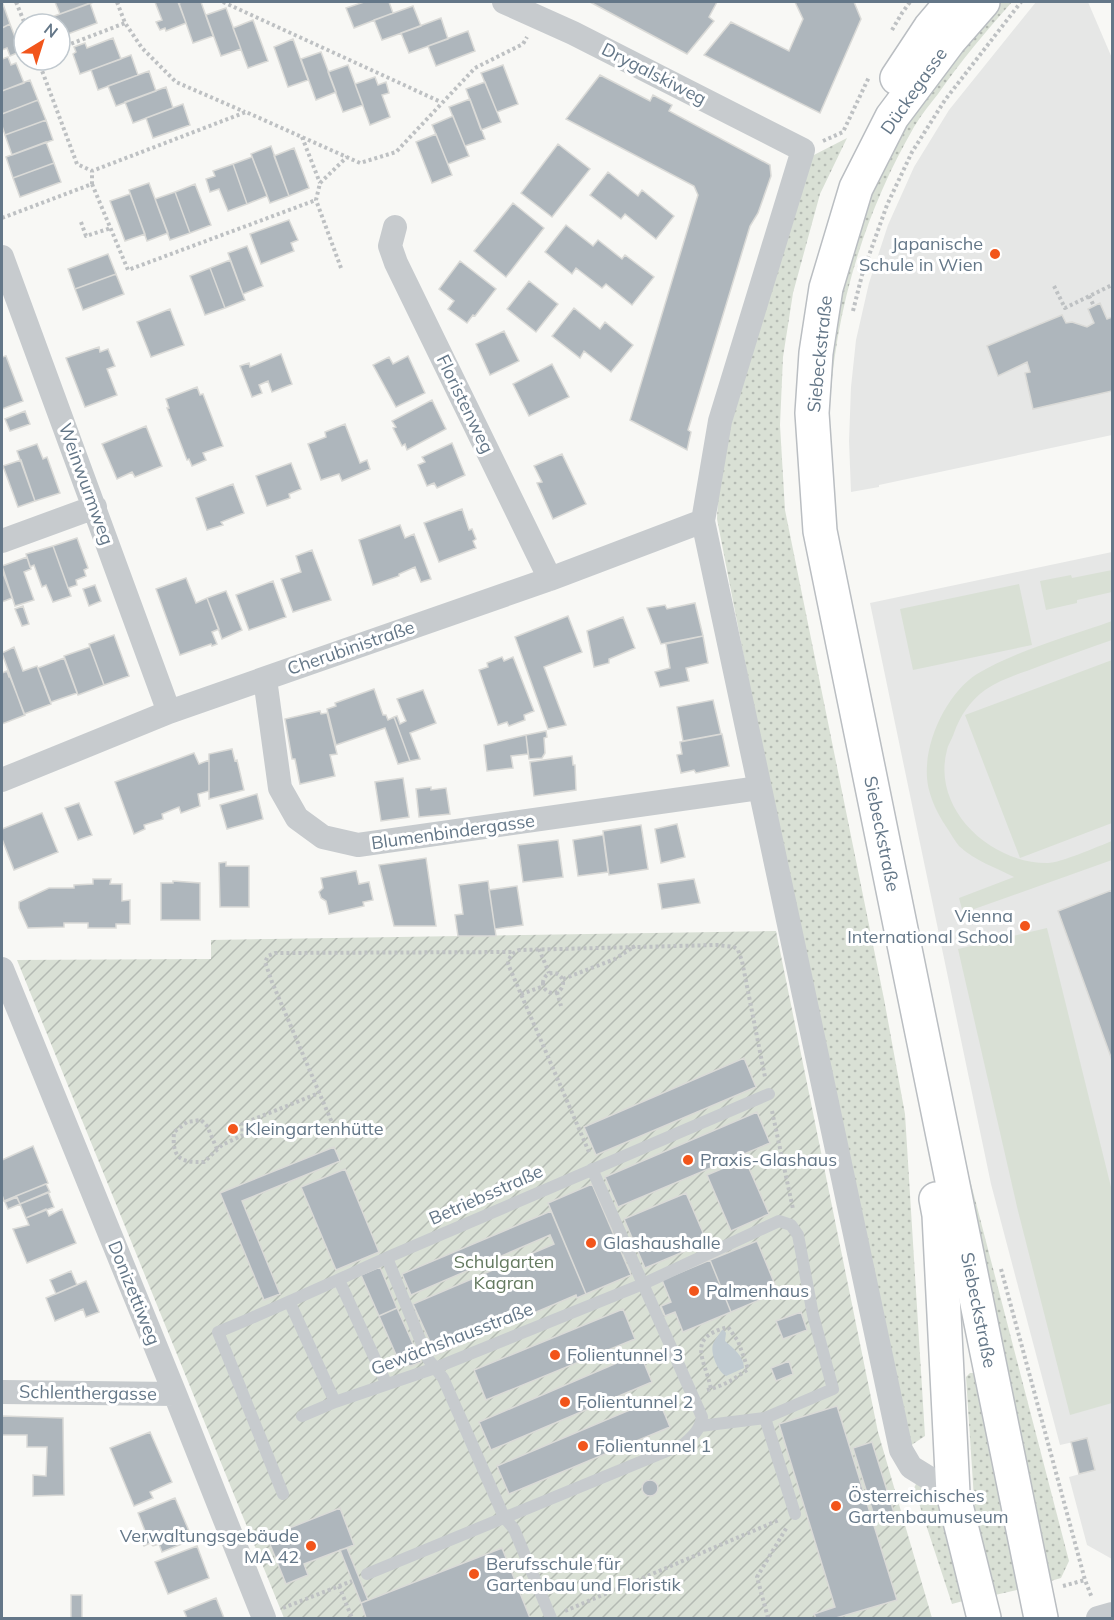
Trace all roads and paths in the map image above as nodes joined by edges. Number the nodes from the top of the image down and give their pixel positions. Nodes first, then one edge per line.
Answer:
1 (117, 2) edge
2 (223, 2) edge
3 (235, 2) edge
4 (504, 2) edge
5 (910, 2) edge
6 (952, 2) edge
7 (983, 2) edge
8 (1021, 2) edge
9 (237, 8) junction
10 (125, 22) junction
11 (531, 27) dead end
12 (891, 33) dead end
13 (72, 43) edge
14 (42, 72) edge
15 (871, 73) dead end
16 (441, 102) junction
17 (246, 112) junction
18 (302, 137) junction
19 (803, 150) junction
20 (346, 157) junction
21 (92, 171) junction
22 (320, 183) junction
23 (92, 184) junction
24 (850, 186) junction
25 (316, 200) junction
26 (2, 218) edge
27 (81, 222) dead end
28 (395, 227) dead end
29 (111, 228) junction
30 (2, 257) edge
31 (341, 268) dead end
32 (1054, 285) dead end
33 (1113, 285) edge
34 (1089, 296) junction
35 (1094, 306) dead end
36 (11, 308) edge
37 (852, 317) dead end
38 (95, 507) junction
39 (703, 520) junction
40 (2, 541) edge
41 (550, 579) junction
42 (265, 679) junction
43 (169, 712) junction
44 (2, 780) edge
45 (759, 788) junction
46 (635, 946) junction
47 (539, 950) junction
48 (738, 950) dead end
49 (514, 952) junction
50 (2, 969) edge
51 (549, 974) junction
52 (563, 979) junction
53 (544, 986) junction
54 (557, 992) junction
55 (521, 994) junction
56 (561, 1006) dead end
57 (319, 1093) junction
58 (769, 1094) dead end
59 (336, 1132) dead end
60 (217, 1149) junction
61 (594, 1168) junction
62 (387, 1258) junction
63 (999, 1260) dead end
64 (339, 1280) junction
65 (643, 1284) junction
66 (290, 1303) junction
67 (435, 1368) junction
68 (386, 1383) junction
69 (711, 1389) junction
70 (690, 1391) junction
71 (2, 1392) edge
72 (175, 1394) junction
73 (335, 1402) junction
74 (302, 1416) dead end
75 (765, 1418) junction
76 (700, 1426) junction
77 (953, 1493) junction
78 (283, 1494) dead end
79 (795, 1514) junction
80 (504, 1517) junction
81 (367, 1574) dead end
82 (1085, 1580) dead end
83 (352, 1581) dead end
84 (339, 1586) junction
85 (1113, 1614) edge
86 (264, 1618) edge
87 (352, 1618) edge
88 (551, 1618) edge
89 (768, 1618) edge
90 (984, 1618) edge
91 (1041, 1618) edge
92 (1098, 1618) edge

1 - 10 path
2 - 9 path
3 - 9 path
4 - 19 street, Drygalskiweg
5 - 12 path
6 - 24 main road, Dückegasse
7 - 24 main road, Dückegasse
8 - 37 path
9 - 16 path
10 - 13 path
10 - 17 path
11 - 16 path
14 - 21 path
15 - 19 path
16 - 20 path
17 - 18 path
17 - 21 path
18 - 20 path
18 - 22 path
19 - 39 street
20 - 22 path
21 - 23 path
22 - 25 path
23 - 26 path
23 - 29 path
24 - 77 main road, Siebeckstraße
24 - 91 main road, Siebeckstraße
25 - 29 path
25 - 31 path
27 - 29 path
28 - 41 street, Floristenweg
30 - 36 street, Weinwurmweg
32 - 34 path
33 - 34 path
34 - 35 path
36 - 38 street, Weinwurmweg
38 - 40 street
38 - 43 street, Weinwurmweg
39 - 41 street, Cherubinistraße
39 - 45 street
41 - 42 street, Cherubinistraße
42 - 43 street, Cherubinistraße
42 - 45 street, Blumenbindergasse
43 - 44 street, Cherubinistraße
45 - 77 street
46 - 47 path
46 - 48 path
46 - 52 path
47 - 49 path
47 - 51 path
49 - 55 path
49 - 57 path
50 - 72 street, Donizettiweg
51 - 52 path
51 - 53 path
52 - 54 path
53 - 54 path
53 - 55 path
54 - 56 path
55 - 61 path
57 - 59 path
57 - 60 path
58 - 61 lane, Betriebsstraße
60 - 60 path
61 - 62 lane, Betriebsstraße
61 - 65 lane
62 - 64 lane, Betriebsstraße
62 - 67 lane
63 - 82 path
64 - 66 lane, Betriebsstraße
64 - 68 lane
65 - 67 lane, Gewächshausstraße
65 - 70 lane
65 - 75 lane, Gewächshausstraße
66 - 73 lane
66 - 78 lane, Betriebsstraße
67 - 68 lane, Gewächshausstraße
67 - 80 lane
68 - 73 lane, Gewächshausstraße
69 - 69 path
69 - 70 path
70 - 76 lane
71 - 72 street, Schlenthergasse
72 - 86 street, Donizettiweg
73 - 74 lane, Gewächshausstraße
75 - 76 lane
75 - 79 lane
76 - 80 lane
77 - 90 main road, Siebeckstraße
79 - 88 path
79 - 89 path
80 - 81 lane
80 - 88 lane
83 - 84 path
84 - 86 path
84 - 87 path
85 - 92 street

